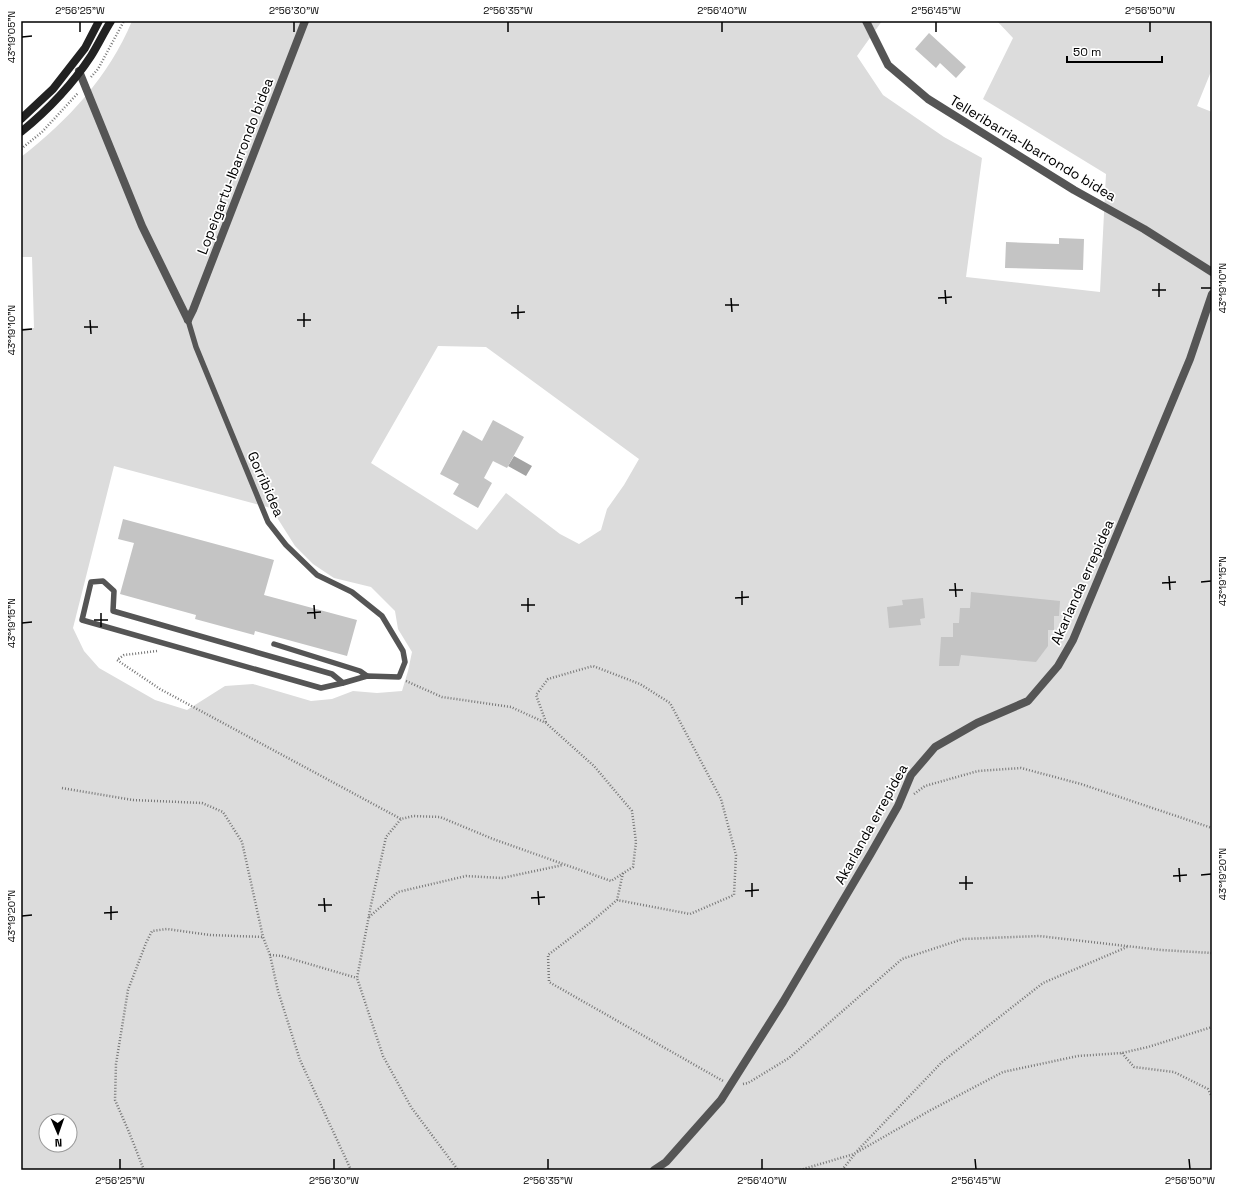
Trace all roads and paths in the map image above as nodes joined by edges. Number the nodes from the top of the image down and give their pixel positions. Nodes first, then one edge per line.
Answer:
1 (99, 21) edge
2 (111, 21) edge
3 (124, 21) edge
4 (305, 21) edge
5 (866, 21) edge
6 (79, 71) junction
7 (85, 85) junction
8 (21, 119) edge
9 (21, 132) edge
10 (21, 149) edge
11 (1212, 272) edge
12 (1212, 294) edge
13 (188, 320) junction
14 (274, 644) dead end
15 (160, 651) dead end
16 (367, 676) junction
17 (399, 677) junction
18 (343, 683) junction
19 (546, 723) junction
20 (62, 788) dead end
21 (898, 806) junction
22 (401, 819) junction
23 (1212, 828) edge
24 (564, 865) junction
25 (622, 873) junction
26 (616, 900) junction
27 (369, 917) junction
28 (263, 937) junction
29 (1128, 946) junction
30 (1212, 953) edge
31 (270, 955) junction
32 (357, 978) junction
33 (1212, 1027) edge
34 (1122, 1053) junction
35 (731, 1085) junction
36 (1212, 1097) edge
37 (854, 1154) junction
38 (144, 1170) edge
39 (351, 1170) edge
40 (458, 1170) edge
41 (654, 1170) edge
42 (800, 1170) edge
43 (842, 1170) edge

1 - 8 main road
2 - 6 main road
3 - 7 path
4 - 13 street, Lopeigartu-Ibarrondo bidea
5 - 11 street, Telleribarria-Ibarrondo bidea
6 - 7 street
6 - 9 main road
7 - 10 path
7 - 13 street
12 - 21 street, Akarlanda errepidea
13 - 17 lane, Gorribidea
14 - 16 lane
15 - 22 path
16 - 17 lane
16 - 18 lane
17 - 19 path
18 - 18 lane
19 - 25 path
19 - 26 path
20 - 28 path
21 - 23 path
21 - 35 street, Akarlanda errepidea
22 - 24 path
22 - 27 path
24 - 25 path
24 - 27 path
25 - 26 path
26 - 35 path
27 - 32 path
28 - 31 path
28 - 38 path
29 - 30 path
29 - 35 path
29 - 37 path
31 - 32 path
31 - 39 path
32 - 40 path
33 - 34 path
34 - 36 path
34 - 37 path
35 - 41 street, Akarlanda errepidea
37 - 42 path
37 - 43 path

